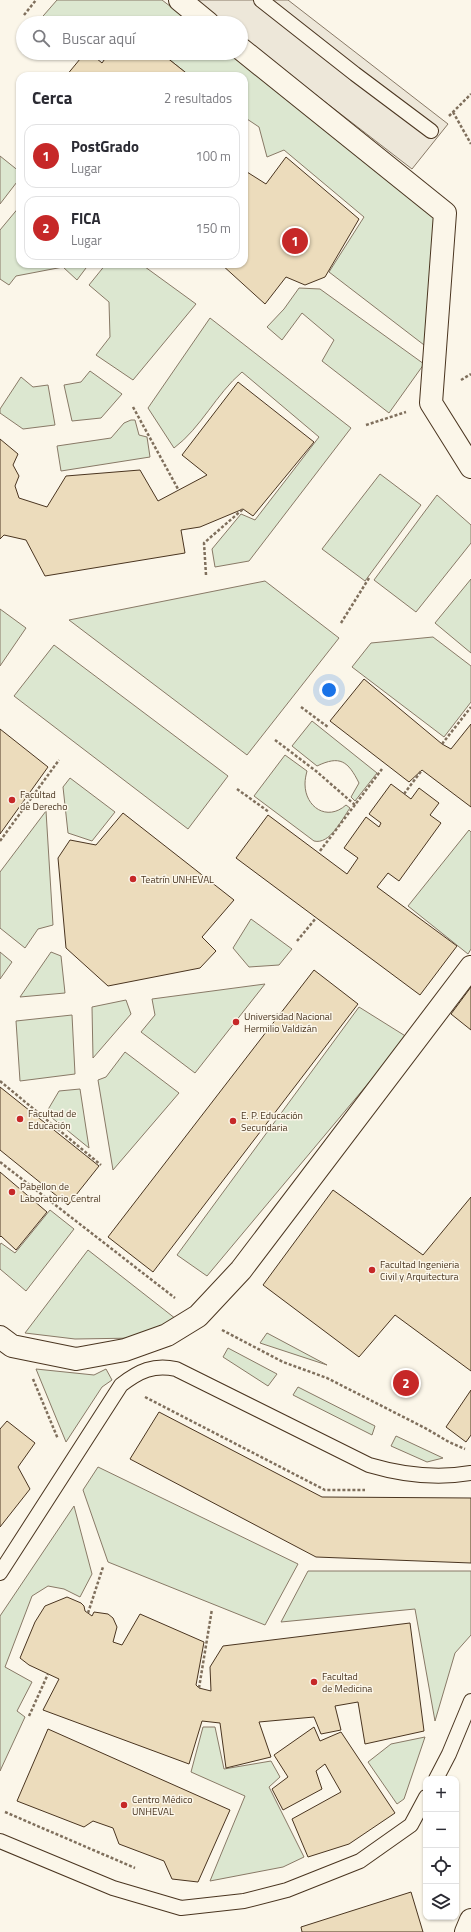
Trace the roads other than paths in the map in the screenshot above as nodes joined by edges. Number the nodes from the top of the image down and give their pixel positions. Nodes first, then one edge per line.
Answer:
1 (180, 0) edge
2 (261, 0) edge
3 (199, 16) edge
4 (248, 55) edge
5 (431, 131) road end
6 (471, 467) edge
7 (471, 967) edge
8 (0, 1337) edge
9 (471, 1473) edge
10 (0, 1573) edge
11 (471, 1701) edge
12 (438, 1776) edge
13 (423, 1803) edge
14 (0, 1841) edge
15 (471, 1920) edge
16 (466, 1932) edge

1 - 3 street
2 - 5 lane
4 - 6 street
7 - 8 street
9 - 10 lane
11 - 12 lane
13 - 14 lane
15 - 16 street

